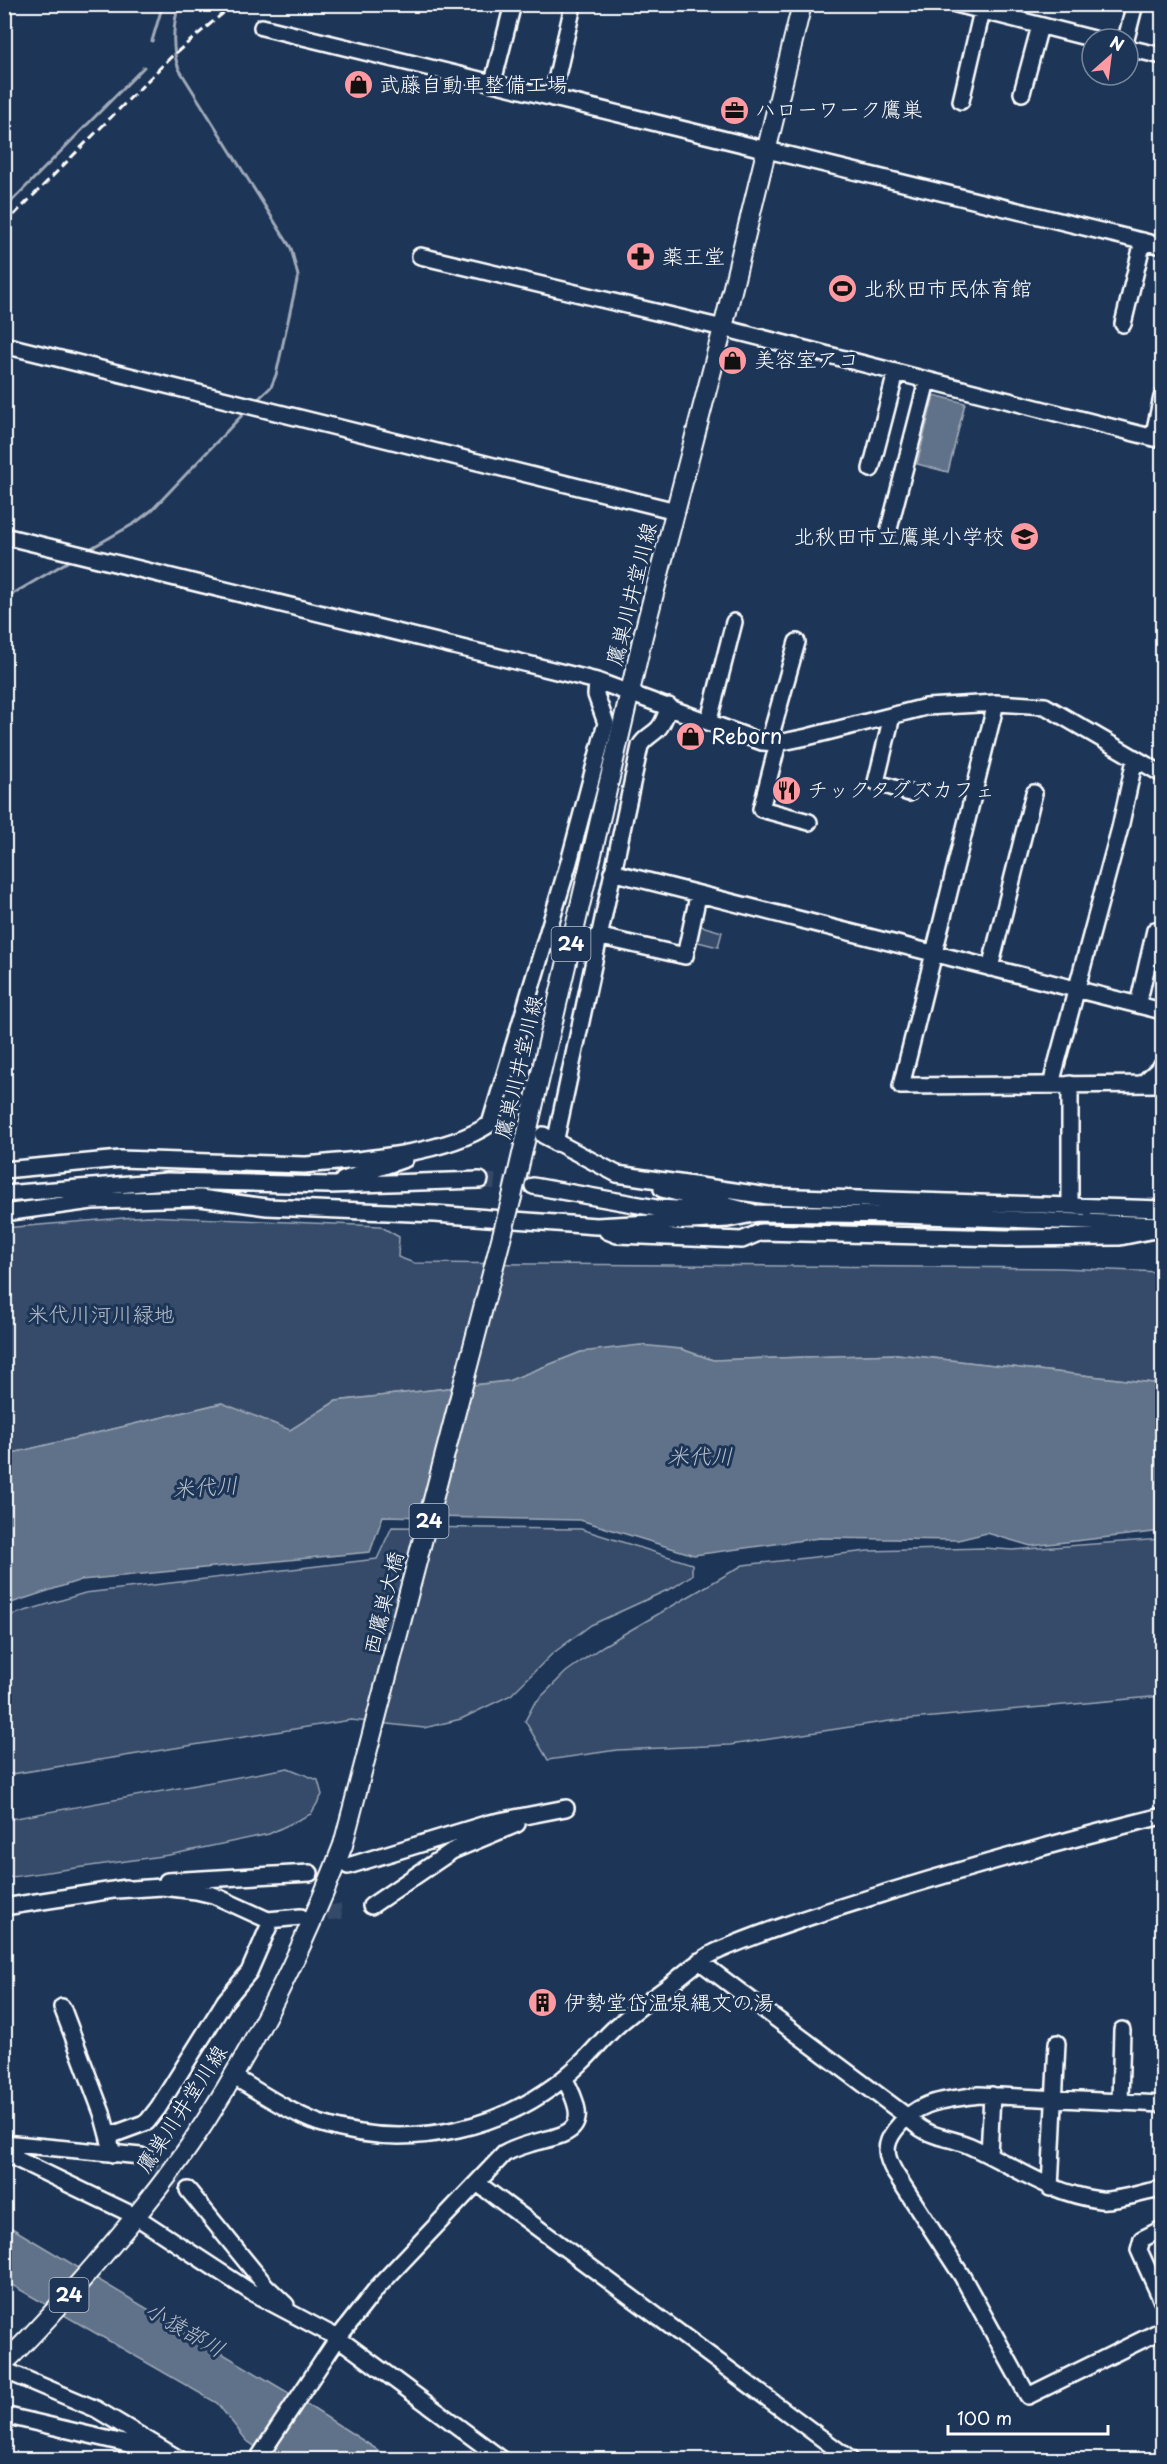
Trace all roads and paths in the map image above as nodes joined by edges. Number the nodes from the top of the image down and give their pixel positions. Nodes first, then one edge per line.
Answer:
1 (513, 4) edge
2 (802, 4) edge
3 (956, 4) edge
4 (1135, 4) edge
5 (572, 10) dead end
6 (982, 11) junction
7 (1007, 11) edge
8 (1040, 26) junction
9 (262, 27) dead end
10 (1129, 27) edge
11 (1080, 36) edge
12 (1140, 51) edge
13 (1162, 56) edge
14 (493, 82) junction
15 (1022, 93) dead end
16 (552, 98) junction
17 (961, 101) dead end
18 (766, 150) junction
19 (1143, 241) junction
20 (1162, 246) edge
21 (420, 256) dead end
22 (1123, 324) dead end
23 (723, 328) junction
24 (4, 345) edge
25 (896, 373) junction
26 (927, 381) junction
27 (1162, 397) edge
28 (1157, 439) edge
29 (871, 469) dead end
30 (676, 511) junction
31 (889, 529) dead end
32 (4, 536) edge
33 (734, 622) dead end
34 (797, 642) dead end
35 (597, 681) junction
36 (630, 692) junction
37 (996, 703) junction
38 (669, 706) junction
39 (892, 716) junction
40 (709, 720) junction
41 (774, 743) junction
42 (1135, 759) junction
43 (1162, 774) edge
44 (909, 793) dead end
45 (1034, 793) dead end
46 (809, 822) dead end
47 (612, 872) junction
48 (698, 896) junction
49 (1155, 930) dead end
50 (597, 936) junction
51 (933, 952) junction
52 (990, 968) junction
53 (1078, 990) junction
54 (1138, 1005) junction
55 (1162, 1011) edge
56 (1162, 1066) edge
57 (1143, 1083) junction
58 (1051, 1084) junction
59 (1070, 1084) junction
60 (1162, 1084) edge
61 (433, 1148) junction
62 (4, 1170) edge
63 (617, 1174) junction
64 (480, 1180) tunnel mouth
65 (329, 1185) junction
66 (533, 1186) tunnel mouth
67 (4, 1194) edge
68 (512, 1197) joint
69 (1070, 1205) junction
70 (1162, 1209) edge
71 (4, 1213) edge
72 (758, 1214) junction
73 (596, 1226) junction
74 (1162, 1226) edge
75 (1162, 1816) edge
76 (343, 1845) joint
77 (348, 1866) dead end
78 (310, 1873) dead end
79 (117, 1890) junction
80 (371, 1906) dead end
81 (4, 1907) edge
82 (302, 1917) tunnel mouth
83 (268, 1920) junction
84 (699, 1961) junction
85 (62, 2007) dead end
86 (1122, 2030) dead end
87 (1057, 2043) dead end
88 (234, 2077) junction
89 (564, 2078) junction
90 (992, 2096) junction
91 (1056, 2098) junction
92 (1120, 2103) junction
93 (1162, 2104) edge
94 (905, 2115) junction
95 (109, 2136) junction
96 (4, 2143) edge
97 (4, 2153) edge
98 (113, 2154) junction
99 (989, 2155) junction
100 (149, 2160) tunnel mouth
101 (477, 2183) junction
102 (1050, 2188) junction
103 (1162, 2189) edge
104 (188, 2190) tunnel mouth
105 (130, 2223) junction
106 (1162, 2229) edge
107 (1162, 2301) edge
108 (303, 2321) junction
109 (1162, 2330) edge
110 (336, 2342) junction
111 (7, 2364) edge
112 (4, 2415) edge
113 (155, 2460) edge
114 (181, 2460) edge
115 (257, 2460) edge
116 (503, 2460) edge
117 (851, 2460) edge

1 - 14 street
2 - 18 main road, 鷹巣川井堂川線 / 24
3 - 6 street
4 - 10 street
5 - 16 street
6 - 7 street
6 - 17 street
7 - 8 street
8 - 11 street
8 - 15 street
9 - 14 street
12 - 13 street
14 - 16 street
16 - 18 street
18 - 19 street
18 - 23 main road, 鷹巣川井堂川線 / 24
19 - 20 street
19 - 22 street
21 - 23 street
23 - 25 street
23 - 30 main road, 鷹巣川井堂川線 / 24
24 - 30 street
25 - 26 street
25 - 29 street
26 - 28 street
26 - 31 street
27 - 28 street
30 - 36 main road, 鷹巣川井堂川線 / 24
32 - 35 street
33 - 40 street
34 - 41 street
35 - 36 street
35 - 61 street
36 - 38 street
36 - 68 main road, 鷹巣川井堂川線 / 24
37 - 39 street
37 - 42 street
37 - 51 street
38 - 40 street
38 - 47 street
39 - 41 street
39 - 44 street
40 - 41 street
41 - 46 street
42 - 43 street
42 - 53 street
45 - 52 street
47 - 48 street
47 - 50 street
48 - 50 street
48 - 51 street
49 - 54 street
50 - 63 street
51 - 52 street
51 - 58 street
52 - 53 street
53 - 54 street
53 - 58 street
54 - 55 street
56 - 57 street
57 - 59 street
57 - 60 street
58 - 59 street
59 - 69 street
61 - 62 street
61 - 65 street
63 - 69 street
63 - 72 street
64 - 65 street
65 - 67 street
66 - 72 street
68 - 76 main road, 西鷹巣大橋 / 24, bridge
69 - 70 street
71 - 73 street
72 - 73 street
72 - 74 street
73 - 74 street
75 - 84 street
76 - 88 main road, 鷹巣川井堂川線 / 24
77 - 80 street
78 - 79 street
79 - 81 street
79 - 83 street
82 - 83 street
83 - 95 street
84 - 89 street
84 - 94 street
85 - 95 street
86 - 92 street
87 - 91 street
88 - 89 street
88 - 105 main road, 鷹巣川井堂川線 / 24
89 - 101 street
90 - 91 street
90 - 94 street
90 - 99 street
91 - 92 street
91 - 102 street
92 - 93 street
94 - 99 street
94 - 109 street
95 - 98 street
96 - 98 street
97 - 105 street
98 - 100 street
99 - 102 street
101 - 110 street
101 - 117 street
102 - 103 street
104 - 108 street
105 - 108 street
105 - 111 main road, 鷹巣川井堂川線 / 24
106 - 107 street
108 - 110 street
110 - 115 street
110 - 116 street
111 - 114 street
112 - 113 street

